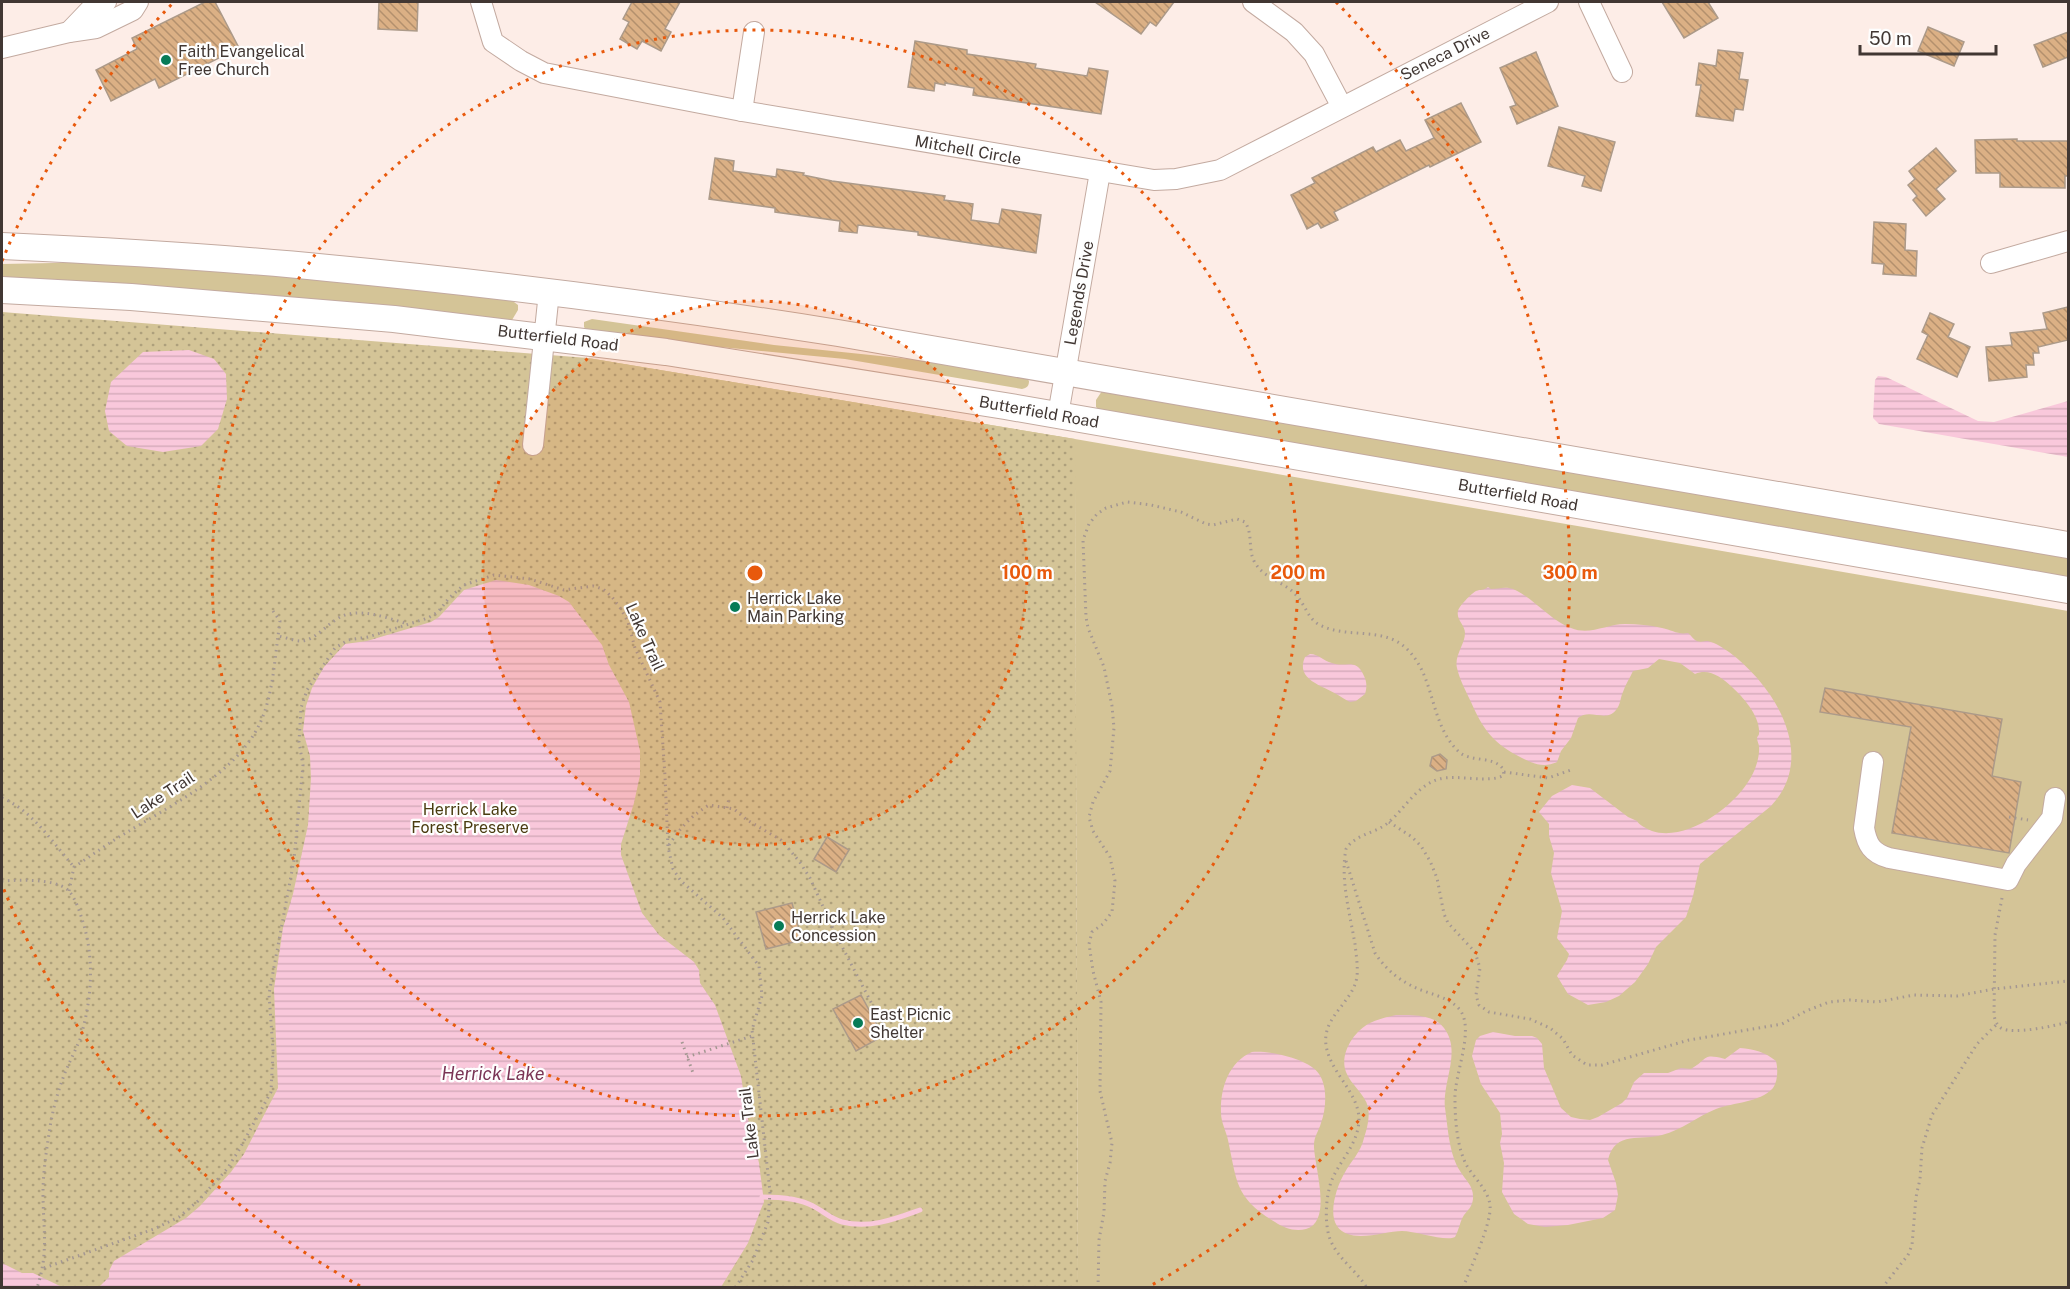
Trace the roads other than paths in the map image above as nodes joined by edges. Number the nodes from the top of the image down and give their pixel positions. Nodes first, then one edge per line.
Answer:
1 (106, 2) edge
2 (138, 2) edge
3 (481, 2) edge
4 (1253, 2) edge
5 (1548, 2) edge
6 (1589, 2) edge
7 (69, 32) junction
8 (754, 32) dead end
9 (2, 48) edge
10 (1622, 72) dead end
11 (1342, 107) junction
12 (742, 111) junction
13 (1100, 172) junction
14 (2068, 241) edge
15 (2, 246) edge
16 (1991, 263) dead end
17 (2, 290) edge
18 (549, 292) junction
19 (544, 336) junction
20 (1065, 372) junction
21 (1058, 415) junction
22 (532, 445) dead end
23 (2068, 545) edge
24 (2068, 590) edge
25 (1872, 762) dead end
26 (2055, 798) dead end

1 - 7 street
2 - 7 street
3 - 12 street, Mitchell Circle
4 - 11 street
5 - 11 street, Seneca Drive
6 - 10 street
7 - 9 street
8 - 12 street
11 - 13 street, Mitchell Circle
12 - 13 street, Mitchell Circle
13 - 20 street, Legends Drive
14 - 16 street
15 - 18 main road
17 - 19 main road, Butterfield Road
18 - 19 street
18 - 20 main road
19 - 21 main road, Butterfield Road
19 - 22 street
20 - 21 street, Legends Drive
20 - 23 main road
21 - 24 main road, Butterfield Road
25 - 26 street

